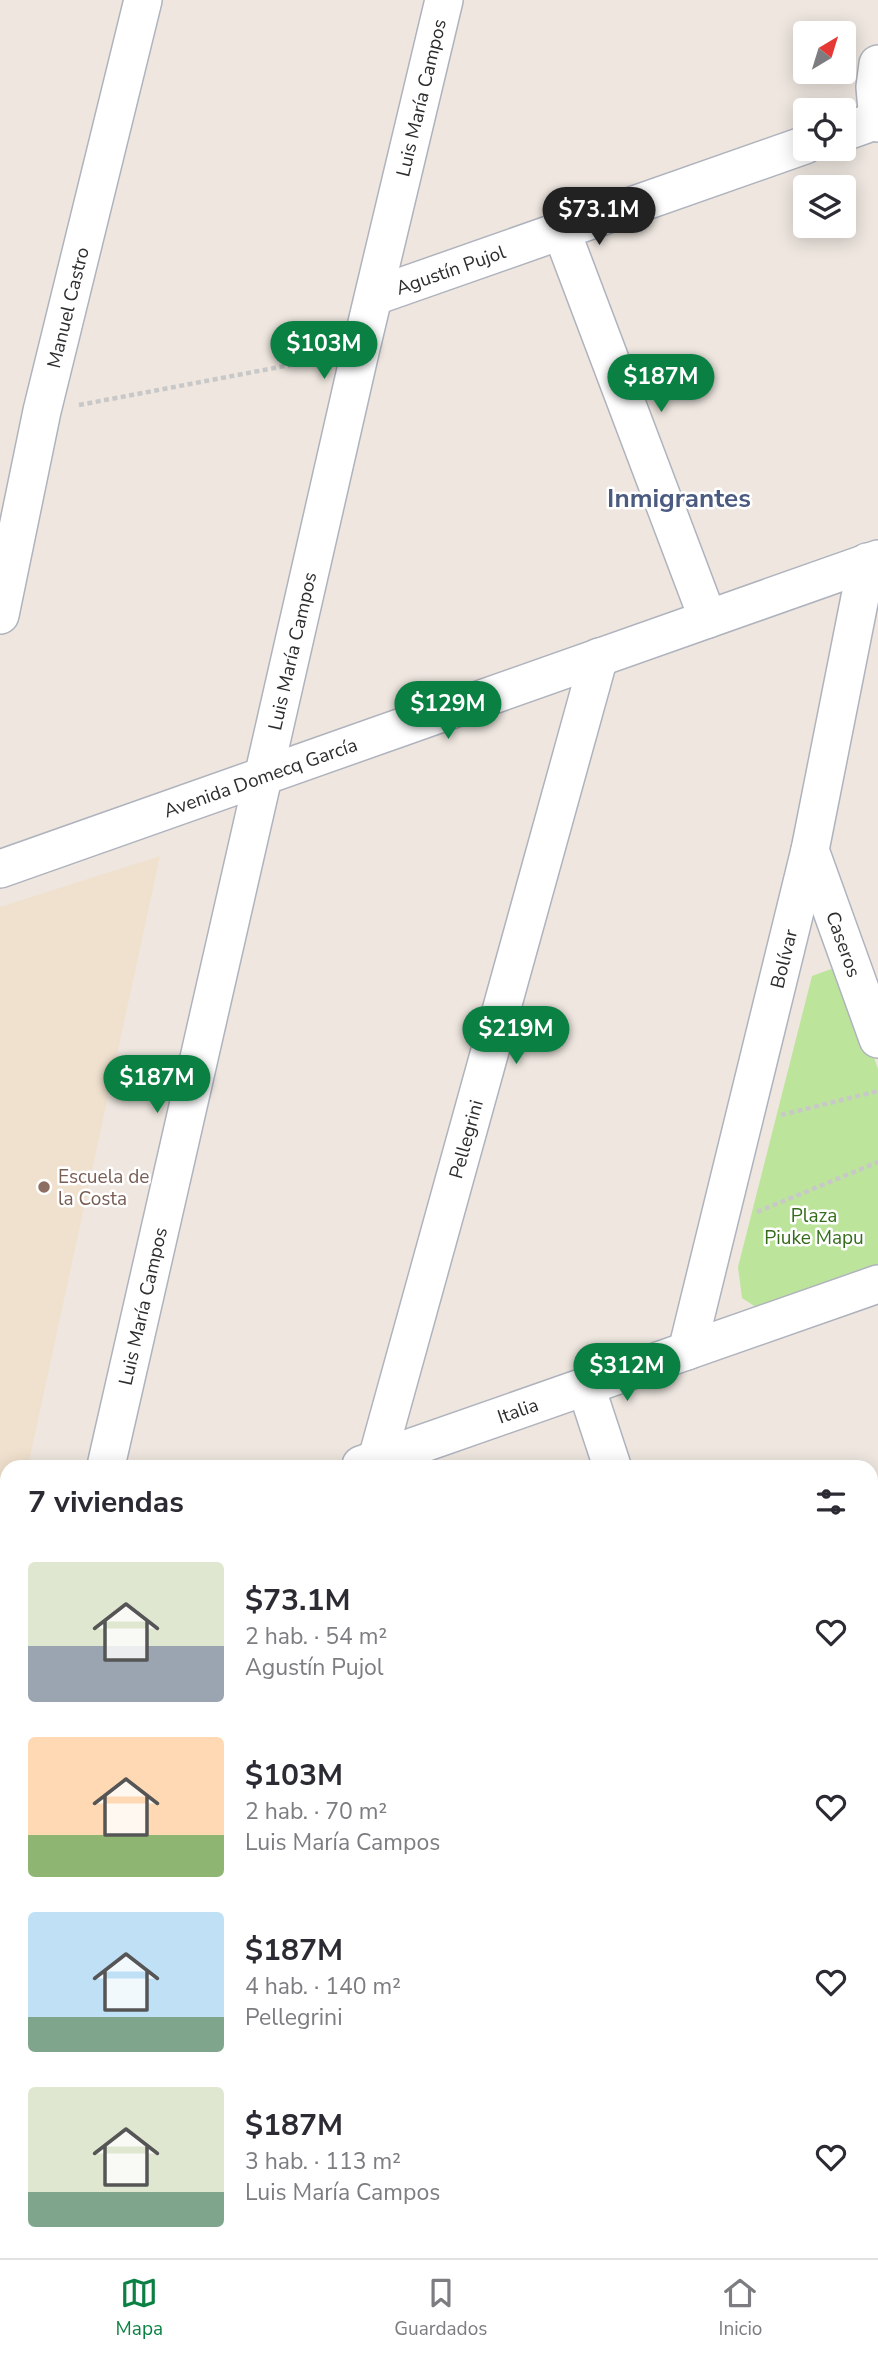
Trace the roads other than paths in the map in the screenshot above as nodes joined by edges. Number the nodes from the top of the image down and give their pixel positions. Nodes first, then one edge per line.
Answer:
1 (143, 0) edge
2 (444, 0) edge
3 (878, 64) edge
4 (869, 123) edge
5 (793, 149) edge
6 (561, 230) junction
7 (375, 296) junction
8 (873, 561) edge
9 (0, 615) edge
10 (708, 619) junction
11 (599, 657) junction
12 (264, 775) junction
13 (810, 850) junction
14 (0, 869) edge
15 (878, 1038) edge
16 (878, 1284) edge
17 (687, 1351) junction
18 (586, 1387) junction
19 (107, 1460) edge
20 (368, 1460) edge
21 (376, 1460) edge
22 (610, 1460) edge

1 - 9 street, Manuel Castro
2 - 7 street, Luis María Campos
3 - 4 street
5 - 6 street, Agustín Pujol
6 - 7 street, Agustín Pujol
6 - 10 street
7 - 12 street, Luis María Campos
8 - 10 street, Avenida Domecq García
8 - 13 street, Bolívar
10 - 11 street, Avenida Domecq García
11 - 12 street, Avenida Domecq García
11 - 20 street, Pellegrini
12 - 14 street, Avenida Domecq García
12 - 19 street, Luis María Campos
13 - 15 street, Caseros
13 - 17 street, Bolívar
16 - 17 street, Italia
17 - 18 street, Italia
18 - 21 street, Italia
18 - 22 street

